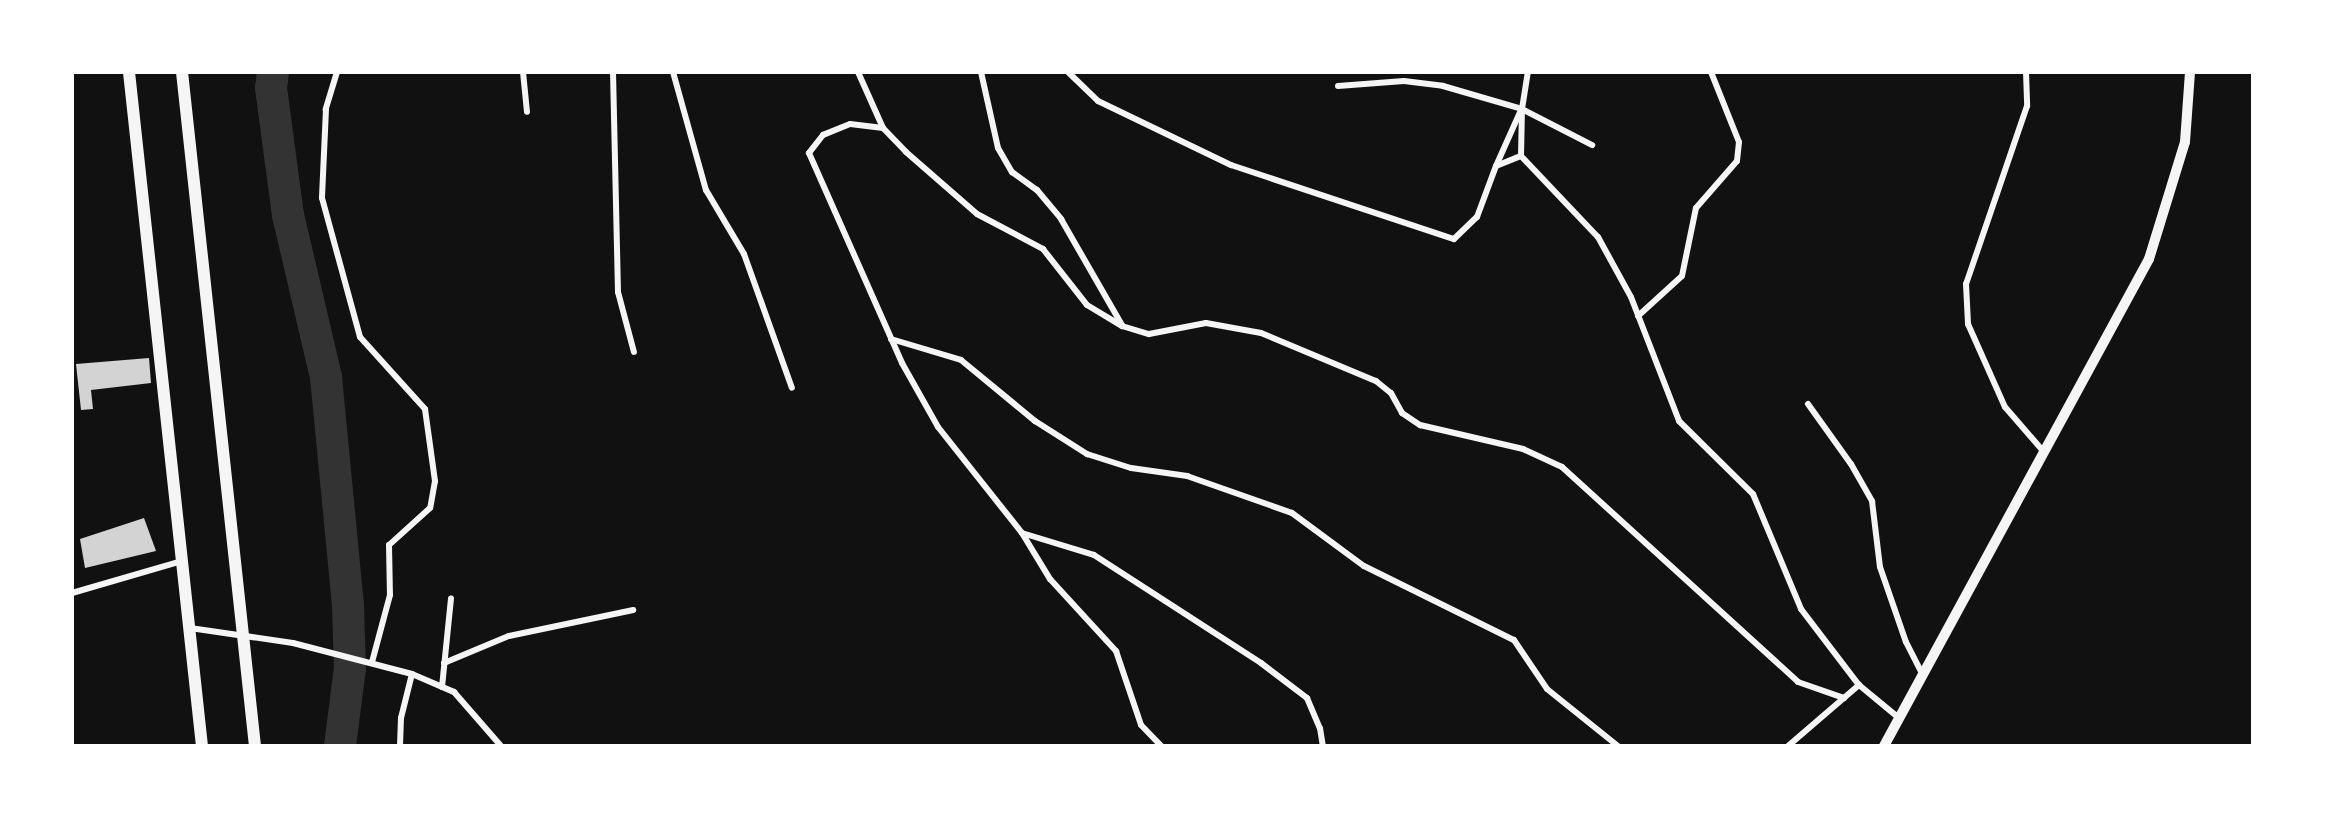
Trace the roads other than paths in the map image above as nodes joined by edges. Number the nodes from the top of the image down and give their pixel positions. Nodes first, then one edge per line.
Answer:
1 (129, 72) edge
2 (182, 72) edge
3 (337, 72) edge
4 (523, 72) edge
5 (613, 72) edge
6 (673, 72) edge
7 (858, 72) edge
8 (981, 72) edge
9 (1068, 72) edge
10 (1528, 72) edge
11 (1711, 72) edge
12 (2026, 72) edge
13 (2190, 72) edge
14 (1338, 86) dead end
15 (1522, 109) junction
16 (527, 112) dead end
17 (883, 128) junction
18 (1592, 144) dead end
19 (1521, 156) junction
20 (1496, 166) junction
21 (1638, 316) junction
22 (1122, 326) junction
23 (891, 339) junction
24 (634, 352) dead end
25 (792, 388) dead end
26 (1808, 404) dead end
27 (2044, 452) junction
28 (1022, 533) junction
29 (182, 561) junction
30 (72, 593) edge
31 (451, 598) dead end
32 (633, 610) dead end
33 (190, 627) junction
34 (241, 633) junction
35 (372, 662) junction
36 (444, 663) junction
37 (412, 674) junction
38 (1923, 675) junction
39 (1859, 685) junction
40 (442, 687) junction
41 (1844, 698) junction
42 (1899, 717) junction
43 (202, 746) edge
44 (255, 746) edge
45 (400, 746) edge
46 (501, 746) edge
47 (1161, 746) edge
48 (1323, 746) edge
49 (1618, 746) edge
50 (1788, 746) edge
51 (1884, 746) edge

1 - 29 main road
2 - 34 main road
3 - 35 street
4 - 16 street
5 - 24 street
6 - 25 street
7 - 17 street
8 - 22 street
9 - 20 street
10 - 15 street
11 - 21 street
12 - 27 street
13 - 27 street
14 - 15 street
15 - 18 street
15 - 19 street
15 - 20 street
17 - 22 street
17 - 23 street
19 - 20 street
19 - 21 street
21 - 39 street
22 - 41 street
23 - 28 street
23 - 49 street
26 - 38 street
27 - 38 street
28 - 47 street
28 - 48 street
29 - 30 street
29 - 33 main road
31 - 36 street
32 - 36 street
33 - 34 street
33 - 43 main road
34 - 35 street
34 - 44 main road
35 - 37 street
36 - 40 street
37 - 40 street
37 - 45 street
38 - 42 street
39 - 41 street
39 - 42 street
40 - 46 street
41 - 50 street
42 - 51 street

